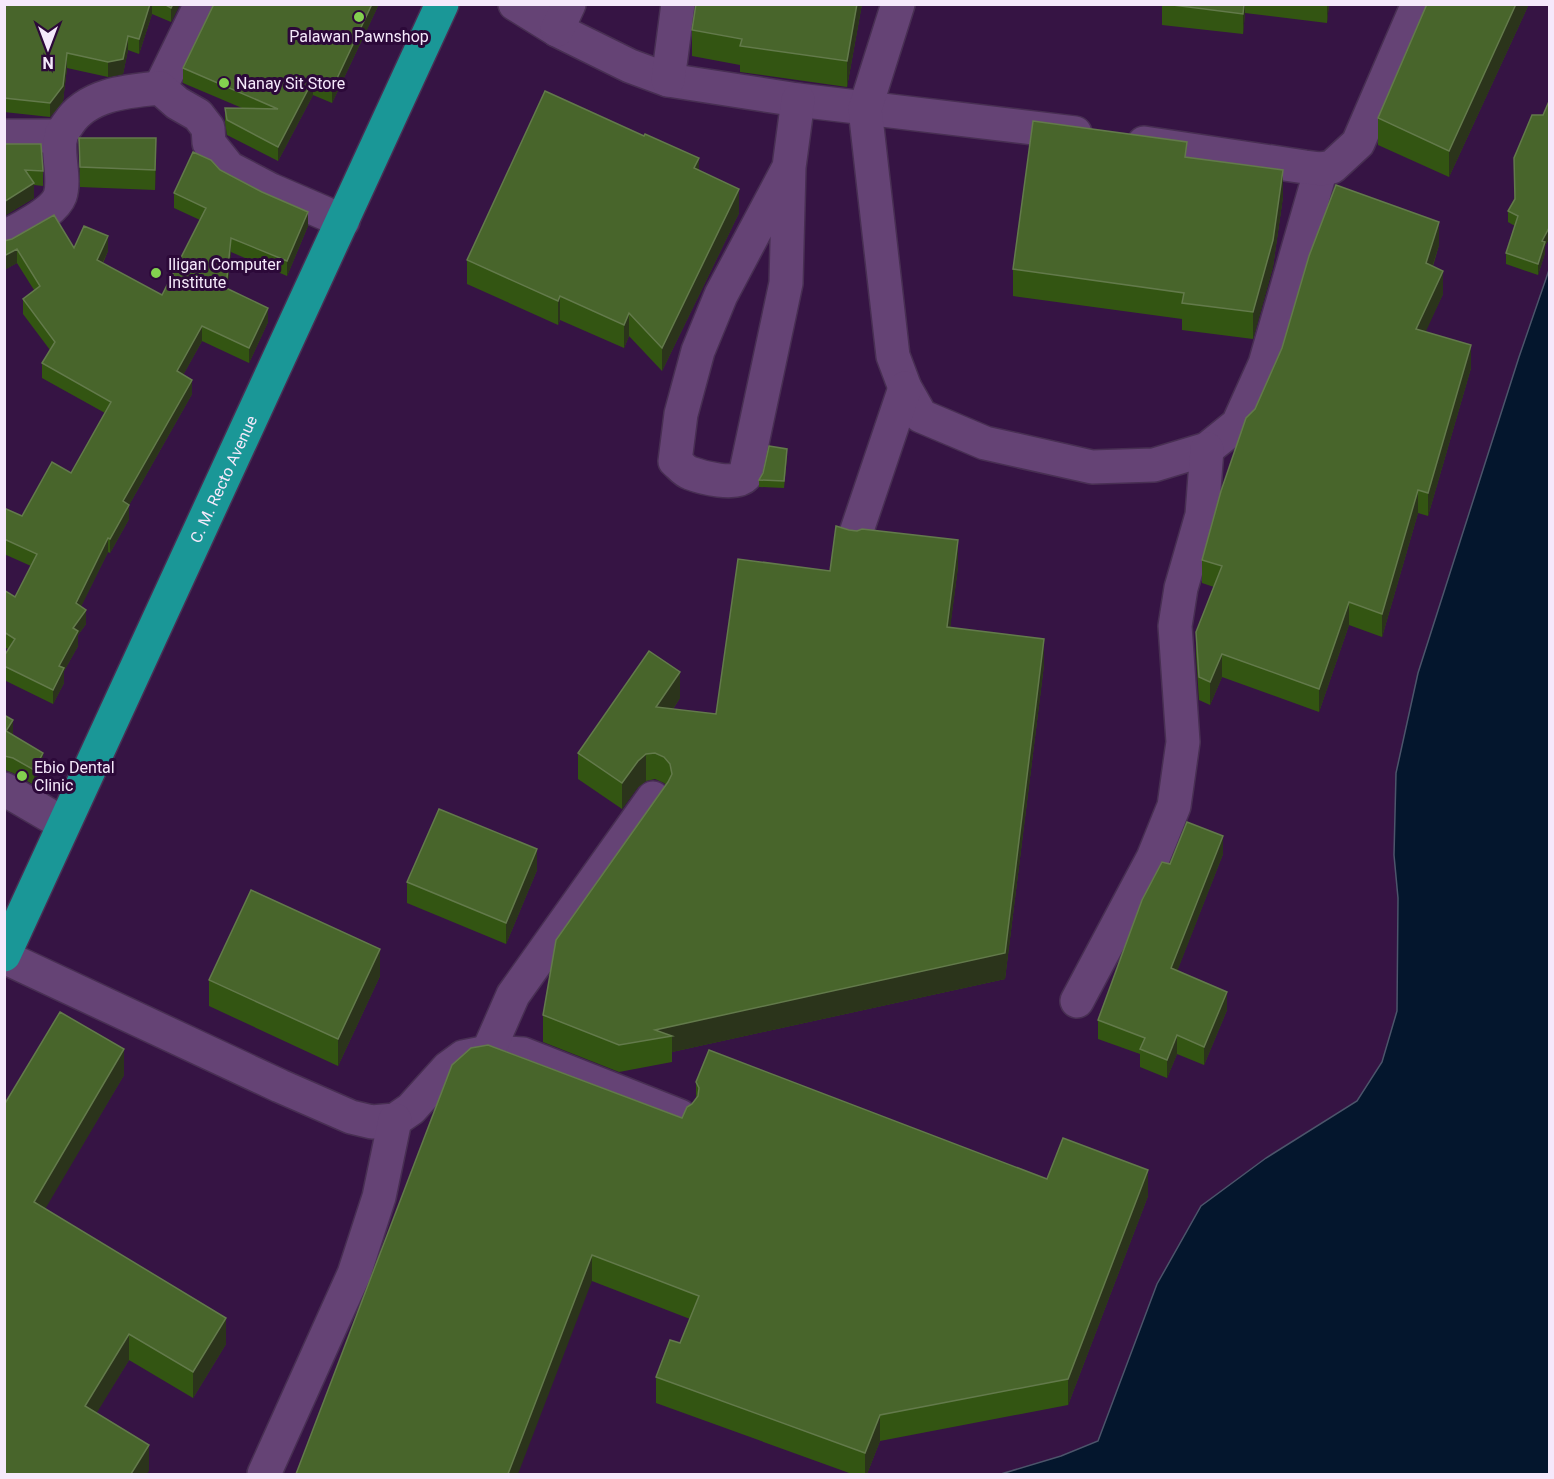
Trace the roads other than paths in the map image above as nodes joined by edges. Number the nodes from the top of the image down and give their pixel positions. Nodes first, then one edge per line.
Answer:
1 (201, 4) edge
2 (442, 4) edge
3 (515, 4) edge
4 (678, 4) edge
5 (898, 4) edge
6 (1418, 4) edge
7 (563, 17) edge
8 (668, 80) junction
9 (160, 88) junction
10 (798, 100) junction
11 (865, 109) junction
12 (61, 135) junction
13 (4, 136) edge
14 (789, 167) junction
15 (1321, 169) junction
16 (343, 221) junction
17 (4, 237) edge
18 (905, 388) junction
19 (1207, 449) junction
20 (854, 539) edge
21 (4, 789) edge
22 (653, 798) edge
23 (64, 824) junction
24 (4, 956) edge
25 (1077, 1001) dead end
26 (488, 1052) junction
27 (680, 1116) edge
28 (395, 1120) junction
29 (264, 1474) edge

1 - 9 street
2 - 16 highway, C. M. Recto Avenue
3 - 7 street
4 - 8 street
5 - 11 street
6 - 15 street
7 - 8 street
8 - 10 street
9 - 12 street
9 - 16 street
10 - 11 street
10 - 14 street
11 - 15 street
11 - 18 street
12 - 13 street
12 - 17 street
14 - 14 street
15 - 19 street
16 - 23 highway, C. M. Recto Avenue
18 - 19 street
18 - 20 street
19 - 25 street
21 - 23 street
22 - 26 street
23 - 24 highway, C. M. Recto Avenue
24 - 28 street
26 - 27 street
26 - 28 street
28 - 29 street

